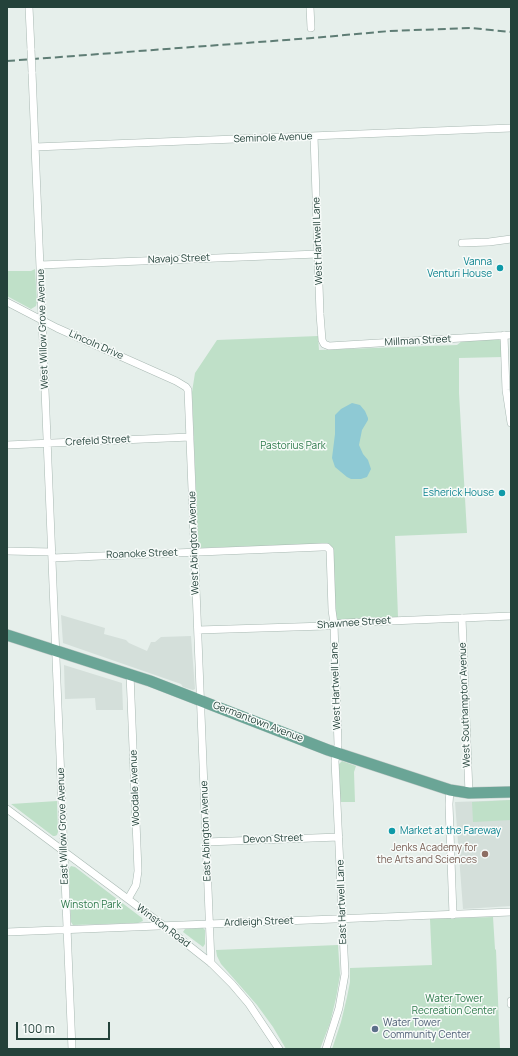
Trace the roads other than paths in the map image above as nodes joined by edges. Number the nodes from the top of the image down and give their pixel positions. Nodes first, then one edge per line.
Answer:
1 (29, 7) edge
2 (310, 7) edge
3 (311, 28) dead end
4 (511, 128) edge
5 (314, 136) junction
6 (35, 147) junction
7 (511, 239) edge
8 (462, 243) dead end
9 (318, 254) junction
10 (40, 264) junction
11 (7, 302) edge
12 (42, 321) junction
13 (508, 335) edge
14 (324, 344) joint
15 (186, 387) joint
16 (511, 423) edge
17 (190, 437) junction
18 (47, 444) junction
19 (7, 445) edge
20 (328, 548) joint
21 (7, 551) edge
22 (195, 552) junction
23 (52, 555) junction
24 (511, 616) edge
25 (462, 618) junction
26 (334, 624) junction
27 (198, 630) junction
28 (7, 635) edge
29 (56, 650) junction
30 (130, 674) junction
31 (200, 700) junction
32 (336, 753) junction
33 (450, 790) junction
34 (511, 792) edge
35 (469, 793) junction
36 (7, 809) edge
37 (339, 837) junction
38 (206, 842) junction
39 (64, 851) junction
40 (128, 899) junction
41 (511, 912) edge
42 (453, 914) junction
43 (342, 919) junction
44 (209, 924) junction
45 (164, 926) junction
46 (67, 930) junction
47 (7, 932) edge
48 (211, 963) junction
49 (72, 1049) edge
50 (279, 1049) edge
51 (326, 1049) edge

1 - 6 street, West Willow Grove Avenue, bridge
2 - 3 street
4 - 5 street, Seminole Avenue
5 - 6 street, Seminole Avenue
5 - 9 street, West Hartwell Lane
6 - 10 street, West Willow Grove Avenue
7 - 8 street
9 - 10 street, Navajo Street
9 - 14 street, West Hartwell Lane
10 - 12 street, West Willow Grove Avenue
11 - 12 street, Lincoln Drive
12 - 15 street, Lincoln Drive
12 - 18 street, West Willow Grove Avenue
13 - 14 street, Millman Street
13 - 16 street
15 - 17 street, West Abington Avenue
17 - 18 street, Crefeld Street
17 - 22 street, West Abington Avenue
18 - 19 street, Crefeld Street
18 - 23 street, West Willow Grove Avenue
20 - 22 street, Roanoke Street
20 - 26 street, West Hartwell Lane
21 - 23 street, Roanoke Street
22 - 23 street, Roanoke Street
22 - 27 street, West Abington Avenue
23 - 29 street, West Willow Grove Avenue
24 - 25 street, Shawnee Street
25 - 26 street, Shawnee Street
25 - 35 street, West Southampton Avenue
26 - 27 street, Shawnee Street
26 - 32 street, West Hartwell Lane
27 - 31 street, West Abington Avenue
28 - 29 main road, Germantown Avenue
29 - 30 main road, Germantown Avenue
29 - 39 street, East Willow Grove Avenue
30 - 31 main road, Germantown Avenue
30 - 40 street, Woodale Avenue
31 - 32 main road, Germantown Avenue
31 - 38 street, East Abington Avenue
32 - 33 main road, Germantown Avenue
32 - 37 street, East Hartwell Lane
33 - 35 main road, Germantown Avenue
33 - 42 street
34 - 35 main road, Germantown Avenue
36 - 39 street, Winston Road
37 - 38 street, Devon Street
37 - 43 street, East Hartwell Lane
38 - 44 street, East Abington Avenue
39 - 40 street, Winston Road
39 - 46 street, East Willow Grove Avenue
40 - 45 street, Winston Road
41 - 42 street, Ardleigh Street
42 - 43 street, Ardleigh Street
43 - 44 street, Ardleigh Street
43 - 51 street, East Hartwell Lane
44 - 45 street, Ardleigh Street
44 - 48 street, East Abington Avenue
45 - 46 street, Ardleigh Street
45 - 48 street, Winston Road
46 - 47 street, Ardleigh Street
46 - 49 street, East Willow Grove Avenue
48 - 50 street, Winston Road

